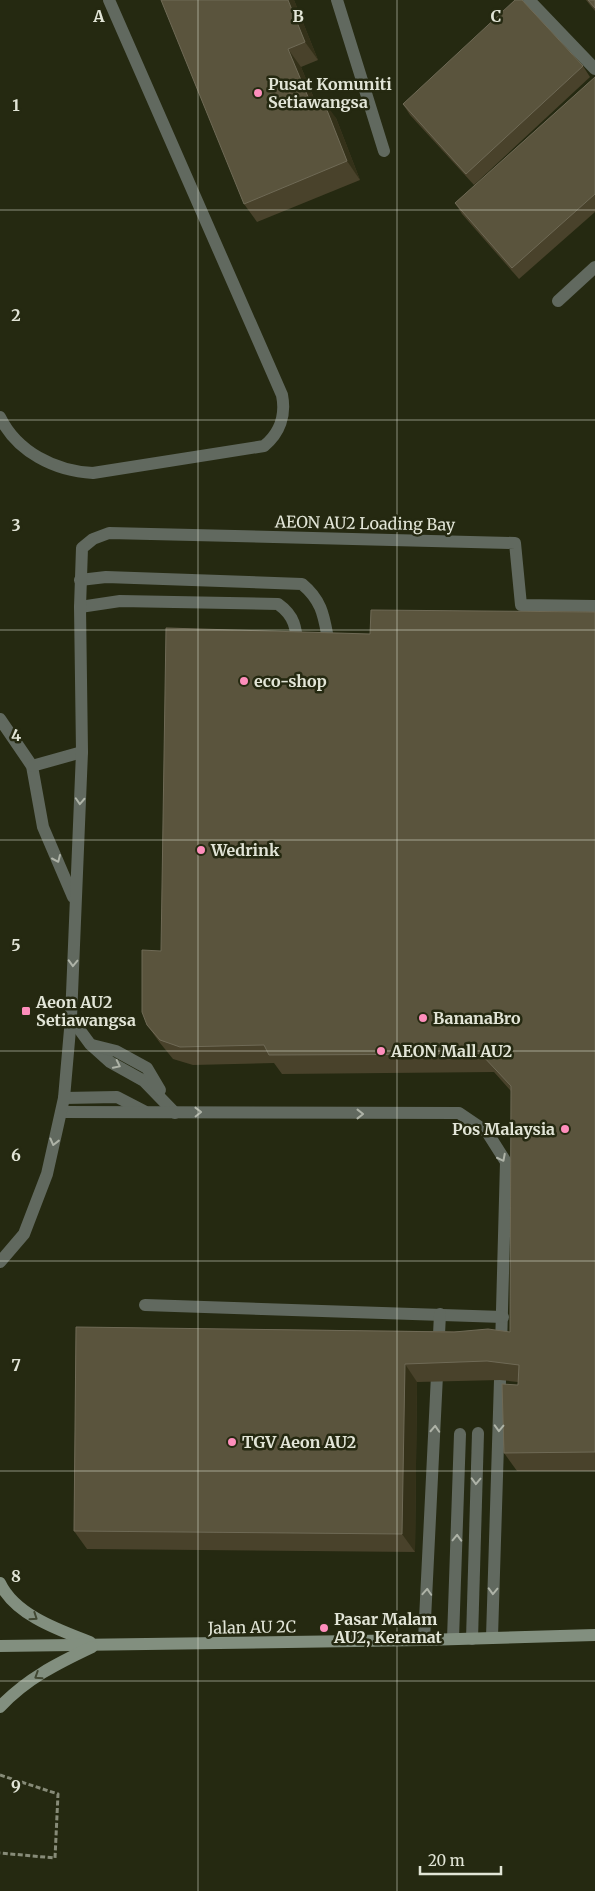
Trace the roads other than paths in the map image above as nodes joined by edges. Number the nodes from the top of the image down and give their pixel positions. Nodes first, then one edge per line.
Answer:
1 (109, 0) edge
2 (337, 0) edge
3 (529, 0) edge
4 (595, 69) edge
5 (384, 151) dead end
6 (595, 267) edge
7 (558, 301) dead end
8 (0, 417) edge
9 (80, 580) junction
10 (595, 606) edge
11 (80, 607) junction
12 (298, 651) edge
13 (330, 651) edge
14 (0, 719) edge
15 (82, 752) junction
16 (32, 766) junction
17 (75, 900) junction
18 (71, 1018) junction
19 (64, 1098) junction
20 (62, 1112) junction
21 (149, 1113) junction
22 (175, 1113) junction
23 (0, 1262) edge
24 (145, 1305) dead end
25 (440, 1314) junction
26 (503, 1317) junction
27 (501, 1348) edge
28 (500, 1380) edge
29 (478, 1432) dead end
30 (460, 1434) dead end
31 (0, 1583) edge
32 (595, 1635) edge
33 (492, 1637) junction
34 (453, 1639) junction
35 (472, 1639) junction
36 (424, 1640) junction
37 (97, 1645) junction
38 (0, 1646) edge
39 (0, 1707) edge

1 - 8 street
2 - 5 street
3 - 4 street
6 - 7 street
9 - 10 street, AEON AU2 Loading Bay
9 - 11 street
9 - 13 street
11 - 12 street
11 - 15 street
14 - 16 street
15 - 16 street
15 -> 17 street
16 -> 17 street
17 -> 18 street
18 - 19 street
18 -> 22 street
19 - 20 street
19 - 21 street
20 - 21 street
20 -> 23 street
21 - 22 street
22 -> 26 street
24 - 25 street
25 - 26 street
36 -> 25 street
26 - 27 street
28 -> 33 street
29 -> 35 street
34 -> 30 street
31 -> 37 street
32 - 33 street, Jalan AU 2C
33 - 35 street, Jalan AU 2C
34 - 35 street, Jalan AU 2C
34 - 36 street, Jalan AU 2C
36 - 37 street, Jalan AU 2C
37 - 38 street, Jalan AU 2C
37 -> 39 street

